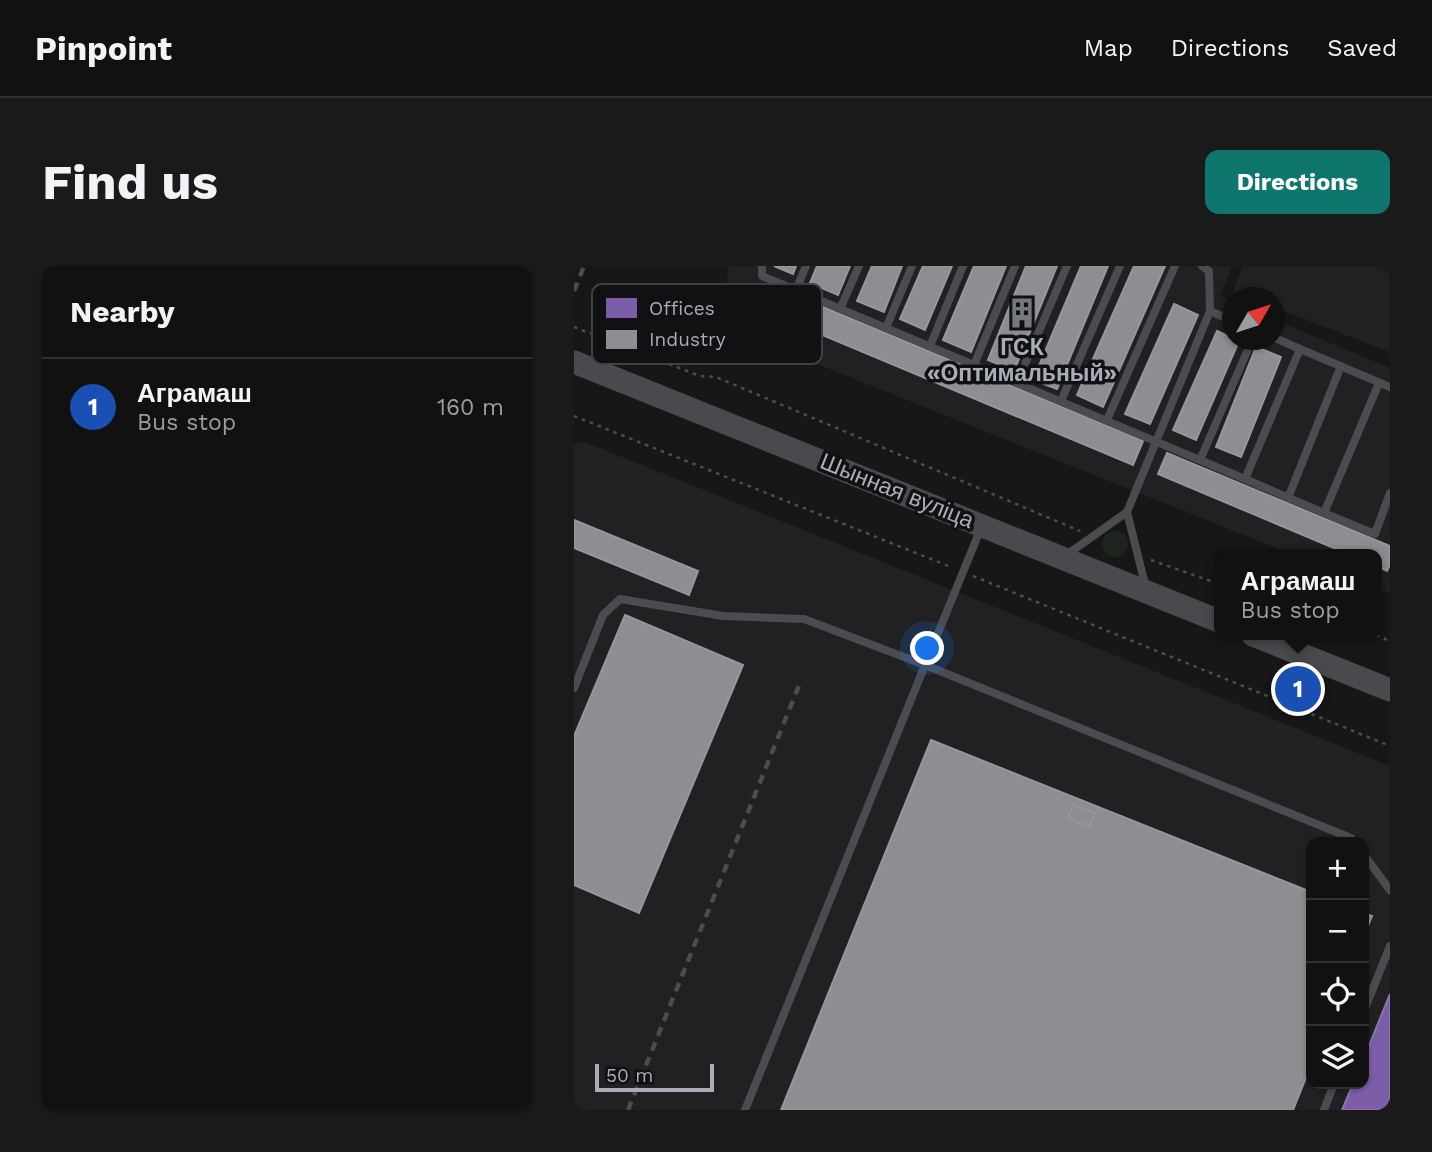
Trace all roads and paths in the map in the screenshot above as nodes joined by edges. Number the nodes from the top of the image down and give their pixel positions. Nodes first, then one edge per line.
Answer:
1 (762, 266) edge
2 (806, 266) edge
3 (859, 266) edge
4 (912, 266) edge
5 (962, 266) edge
6 (1015, 266) edge
7 (1067, 266) edge
8 (1120, 266) edge
9 (1175, 266) edge
10 (1202, 266) edge
11 (781, 284) edge
12 (798, 284) edge
13 (822, 301) edge
14 (841, 309) junction
15 (1210, 311) junction
16 (1222, 316) edge
17 (574, 327) edge
18 (886, 328) junction
19 (592, 334) edge
20 (1285, 342) edge
21 (930, 346) junction
22 (1300, 349) junction
23 (1248, 350) edge
24 (574, 362) edge
25 (669, 364) edge
26 (974, 365) junction
27 (1340, 366) junction
28 (1017, 383) junction
29 (1379, 383) junction
30 (1390, 387) edge
31 (1060, 401) junction
32 (574, 416) edge
33 (1107, 420) junction
34 (1156, 441) junction
35 (1200, 460) junction
36 (1245, 479) junction
37 (1390, 493) edge
38 (1288, 498) junction
39 (1127, 512) junction
40 (1324, 513) junction
41 (982, 525) junction
42 (1093, 536) junction
43 (1138, 555) junction
44 (1063, 558) junction
45 (963, 572) junction
46 (1214, 582) edge
47 (1147, 592) junction
48 (1214, 619) edge
49 (1265, 640) edge
50 (925, 665) junction
51 (574, 688) edge
52 (1390, 690) edge
53 (1390, 746) edge
54 (1348, 837) edge
55 (1369, 862) edge
56 (1390, 890) edge
57 (1390, 946) edge
58 (1369, 998) edge
59 (1332, 1089) edge
60 (745, 1110) edge
61 (1324, 1110) edge

1 - 11 lane
2 - 12 lane
3 - 14 lane
4 - 18 lane
5 - 21 lane
6 - 26 lane
7 - 28 lane
8 - 31 lane
9 - 33 lane
10 - 15 lane
13 - 14 lane
14 - 18 lane
15 - 16 lane
15 - 34 lane
17 - 19 path
18 - 21 lane
20 - 22 lane
21 - 26 lane
22 - 27 lane
22 - 36 lane
23 - 35 lane
24 - 41 main road, Шынная вуліца
25 - 42 path
26 - 28 lane
27 - 29 lane
27 - 38 lane
28 - 31 lane
29 - 30 lane
29 - 40 lane
31 - 33 lane
32 - 45 path
33 - 34 lane
34 - 35 lane
34 - 39 lane
35 - 36 lane
36 - 38 lane
37 - 40 lane
38 - 40 lane
39 - 42 lane
39 - 43 lane
41 - 44 main road, Шынная вуліца
41 - 45 lane
42 - 44 lane
43 - 46 path
43 - 47 lane
44 - 47 main road, Шынная вуліца
45 - 50 lane
45 - 53 path
47 - 48 main road, Шынная вуліца
49 - 52 main road
50 - 51 lane
50 - 54 lane
50 - 60 lane
55 - 56 lane
57 - 58 lane
59 - 61 lane

